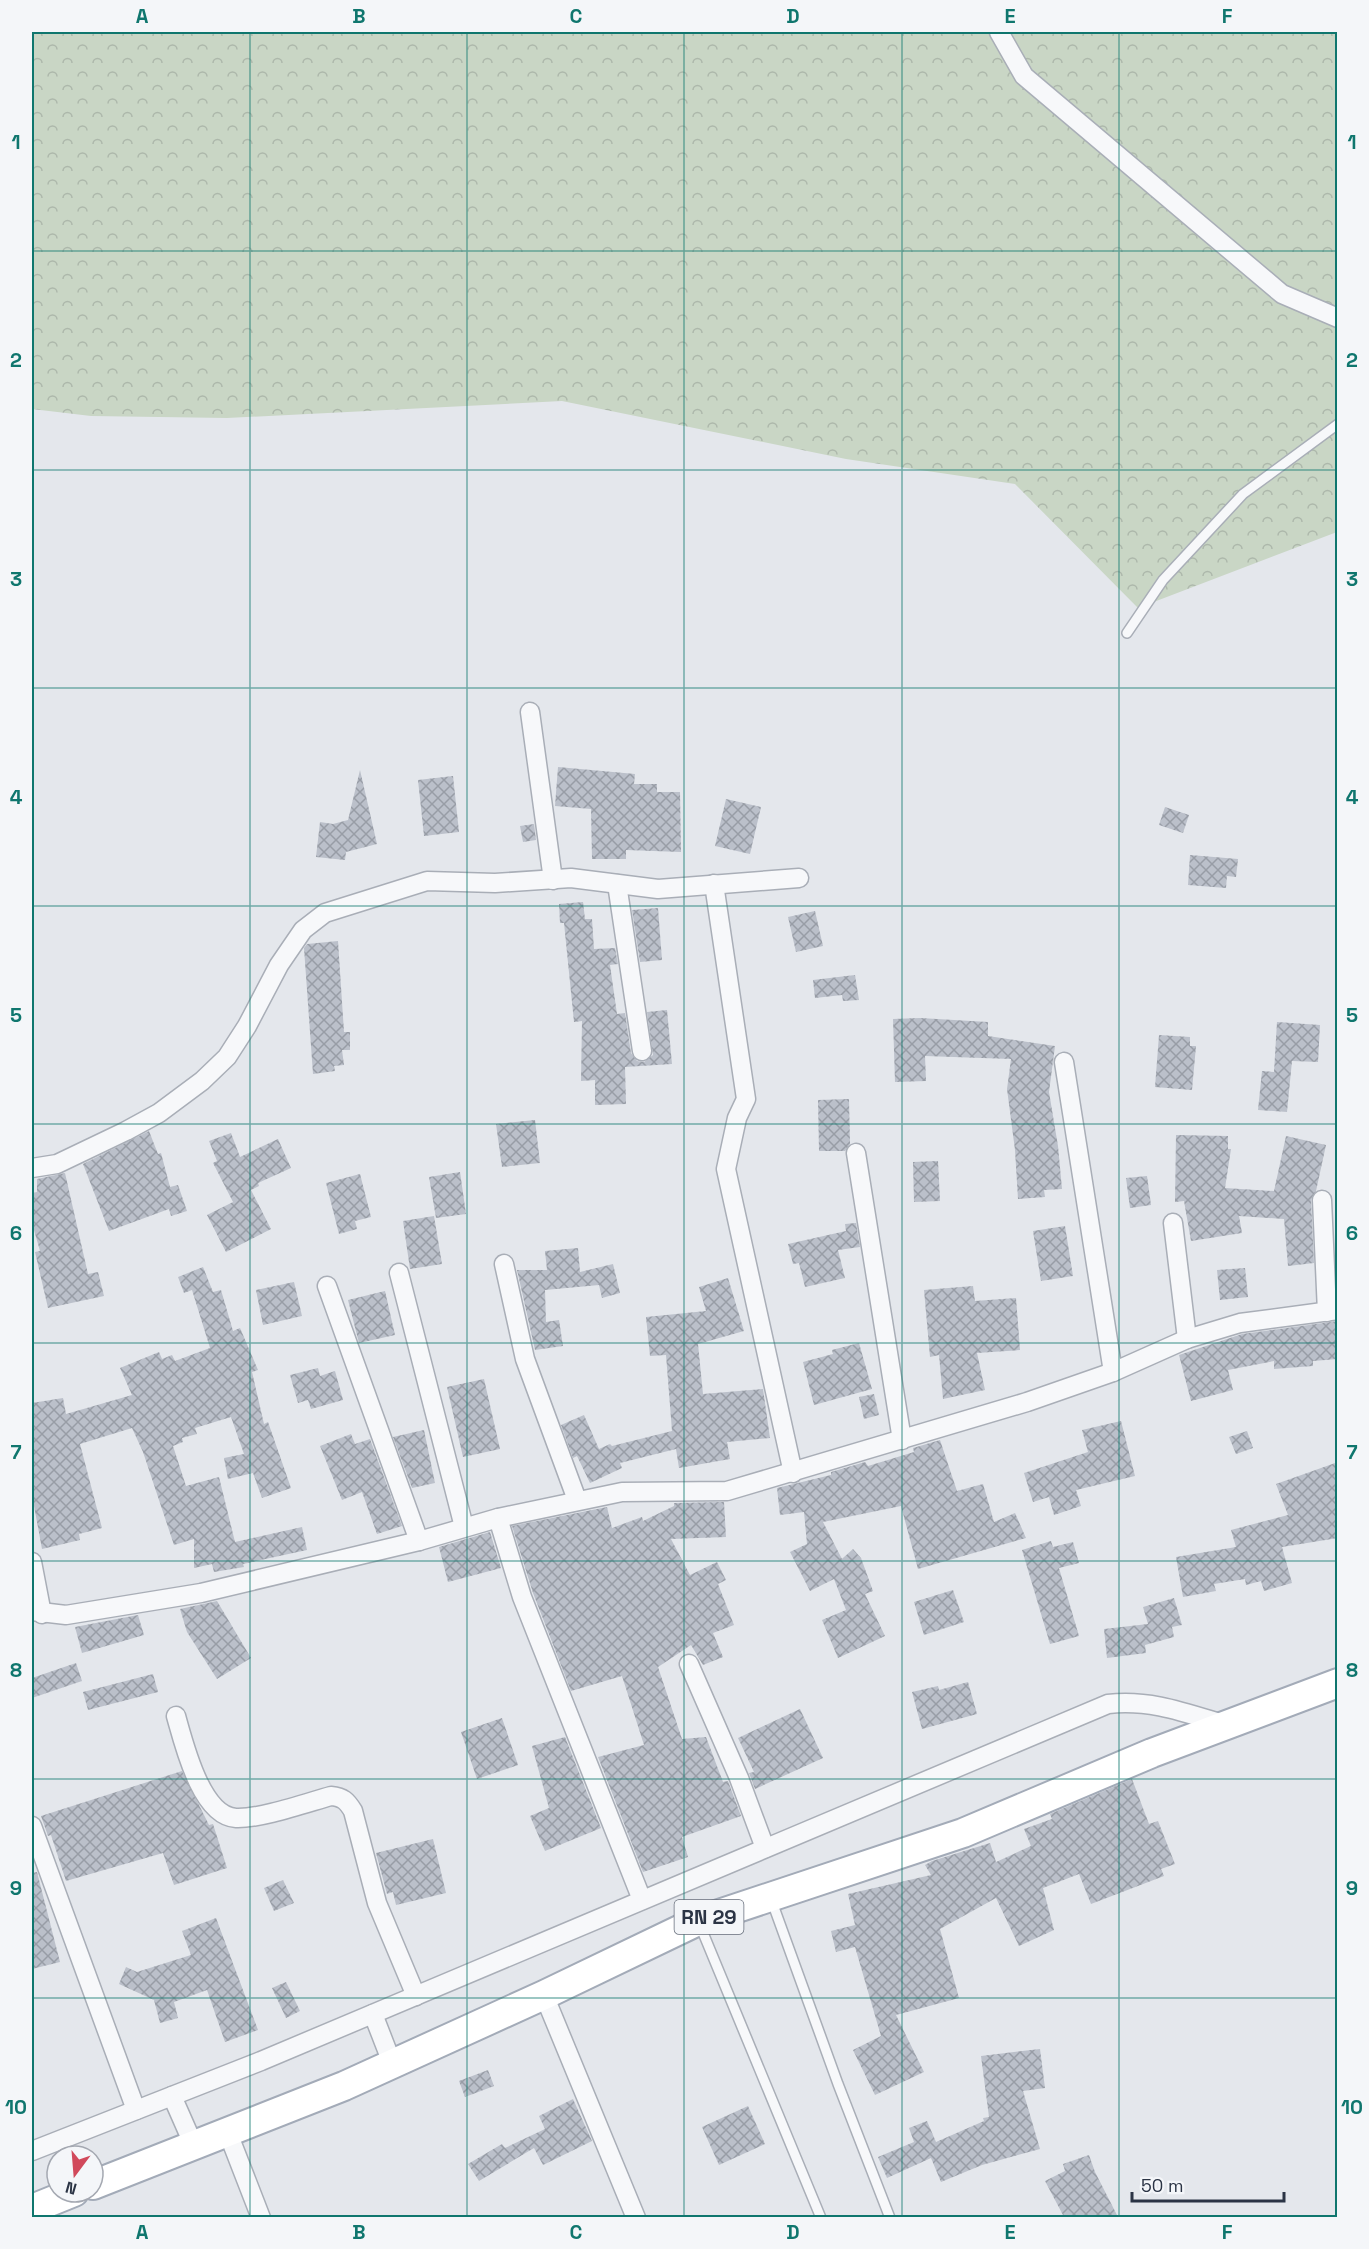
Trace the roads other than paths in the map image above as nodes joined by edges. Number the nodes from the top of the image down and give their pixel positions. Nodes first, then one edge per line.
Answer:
1 (999, 32) edge
2 (1338, 318) edge
3 (1338, 424) edge
4 (1127, 633) dead end
5 (530, 712) dead end
6 (799, 878) dead end
7 (554, 880) junction
8 (616, 884) junction
9 (714, 884) junction
10 (642, 1050) dead end
11 (1064, 1062) dead end
12 (856, 1153) dead end
13 (32, 1168) edge
14 (1322, 1200) dead end
15 (1173, 1224) dead end
16 (504, 1264) dead end
17 (399, 1273) dead end
18 (327, 1286) dead end
19 (1332, 1311) edge
20 (1187, 1339) junction
21 (1113, 1372) junction
22 (902, 1440) junction
23 (793, 1473) junction
24 (578, 1500) junction
25 (498, 1518) junction
26 (464, 1527) junction
27 (419, 1541) junction
28 (32, 1562) edge
29 (37, 1612) edge
30 (689, 1664) dead end
31 (1338, 1683) edge
32 (176, 1716) dead end
33 (1226, 1725) junction
34 (32, 1826) edge
35 (765, 1848) junction
36 (770, 1897) junction
37 (642, 1900) junction
38 (698, 1921) junction
39 (544, 1995) junction
40 (416, 1996) junction
41 (373, 2014) junction
42 (392, 2063) junction
43 (172, 2096) junction
44 (136, 2110) junction
45 (228, 2133) junction
46 (194, 2146) junction
47 (32, 2151) edge
48 (105, 2179) edge
49 (261, 2217) edge
50 (636, 2217) edge
51 (821, 2217) edge
52 (890, 2217) edge

1 - 2 street
3 - 4 lane
5 - 7 street
6 - 9 street
7 - 8 street
7 - 13 street
8 - 9 street
8 - 10 street
9 - 23 street
11 - 21 street
12 - 22 street
14 - 19 street
15 - 20 street
16 - 24 street
17 - 26 street
18 - 27 street
19 - 20 street
20 - 21 street
21 - 22 street
22 - 23 street
23 - 24 street
24 - 25 street
25 - 26 street
25 - 37 street
26 - 27 street
27 - 29 street
28 - 29 street
30 - 35 street
31 - 33 main road, RN 29
32 - 40 street
33 - 35 street
33 - 36 main road, RN 29
34 - 44 street
35 - 37 street
36 - 38 main road, RN 29
36 - 52 lane
37 - 40 street
38 - 39 main road, RN 29
38 - 51 lane
39 - 42 main road, RN 29
39 - 50 street
40 - 41 street
41 - 42 street
41 - 43 street
42 - 45 main road, RN 29
43 - 44 street
43 - 46 street
44 - 47 street
45 - 46 main road, RN 29
45 - 49 street
46 - 48 main road, RN 29

